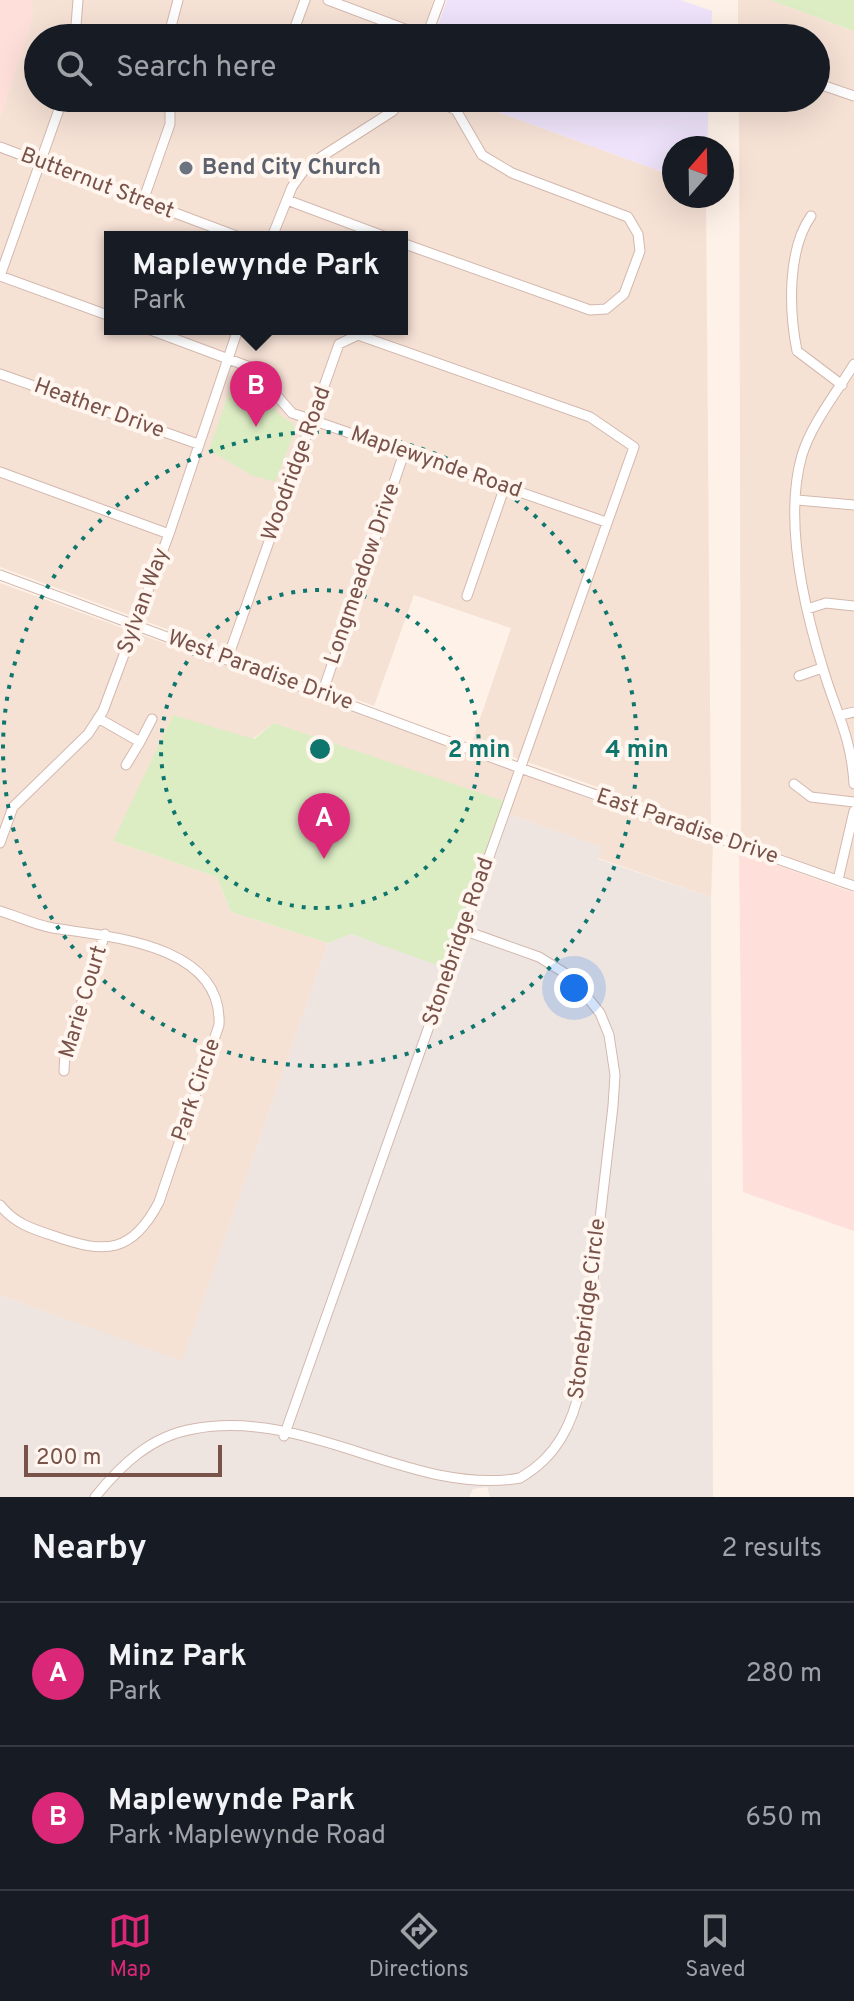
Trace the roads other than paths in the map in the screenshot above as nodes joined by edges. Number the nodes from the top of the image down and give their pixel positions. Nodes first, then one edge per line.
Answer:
1 (78, 0) edge
2 (178, 0) edge
3 (305, 0) edge
4 (328, 0) edge
5 (440, 0) edge
6 (76, 24) edge
7 (172, 24) edge
8 (296, 24) edge
9 (390, 24) edge
10 (431, 24) edge
11 (830, 88) edge
12 (854, 96) edge
13 (58, 112) edge
14 (170, 112) edge
15 (390, 112) edge
16 (457, 112) edge
17 (0, 147) edge
18 (39, 162) junction
19 (287, 200) junction
20 (143, 201) junction
21 (811, 216) dead end
22 (223, 231) edge
23 (274, 231) edge
24 (370, 231) edge
25 (408, 245) edge
26 (0, 276) edge
27 (104, 314) edge
28 (165, 335) edge
29 (236, 335) edge
30 (228, 357) junction
31 (854, 364) edge
32 (0, 374) edge
33 (842, 385) junction
34 (312, 420) junction
35 (198, 444) junction
36 (634, 447) joint
37 (404, 453) junction
38 (0, 472) edge
39 (505, 486) junction
40 (797, 500) junction
41 (854, 505) edge
42 (606, 522) junction
43 (169, 534) junction
44 (0, 575) edge
45 (467, 596) dead end
46 (854, 606) edge
47 (807, 609) junction
48 (136, 625) junction
49 (227, 660) junction
50 (822, 668) junction
51 (799, 676) dead end
52 (322, 694) junction
53 (854, 712) edge
54 (841, 715) junction
55 (98, 718) junction
56 (152, 719) dead end
57 (140, 742) junction
58 (126, 765) dead end
59 (520, 768) junction
60 (794, 784) dead end
61 (854, 784) edge
62 (854, 802) edge
63 (854, 811) edge
64 (0, 843) edge
65 (838, 880) junction
66 (854, 886) edge
67 (0, 911) edge
68 (463, 930) junction
69 (105, 934) junction
70 (64, 1071) dead end
71 (0, 1205) edge
72 (284, 1436) junction
73 (343, 1460) dead end
74 (480, 1493) dead end
75 (95, 1497) edge

1 - 6 street
2 - 7 street
3 - 8 street
4 - 9 street
5 - 10 street
11 - 12 street
13 - 18 street
14 - 20 street
15 - 19 street
16 - 25 street
17 - 18 street, Butternut Street
18 - 20 street, Butternut Street
18 - 26 street
19 - 23 street
19 - 24 street
20 - 22 street, Butternut Street
21 - 33 street
26 - 27 street
28 - 30 street, Maplewynde Road
29 - 30 street, Sylvan Way
30 - 34 street, Maplewynde Road
30 - 35 street, Sylvan Way
31 - 33 street
32 - 35 street, Heather Drive
33 - 40 street
34 - 36 street, Woodridge Road
34 - 37 street, Maplewynde Road
34 - 49 street, Woodridge Road
35 - 43 street, Sylvan Way
36 - 42 street, Stonebridge Road
37 - 39 street, Maplewynde Road
37 - 52 street, Longmeadow Drive
38 - 43 street
39 - 42 street, Maplewynde Road
39 - 45 street
40 - 41 street
40 - 47 street
42 - 59 street, Stonebridge Road
43 - 48 street, Sylvan Way
44 - 48 street, West Paradise Drive
46 - 47 street
47 - 50 street
48 - 49 street, West Paradise Drive
48 - 55 street, Sylvan Way
49 - 52 street, West Paradise Drive
50 - 51 street
50 - 54 street
52 - 59 street, West Paradise Drive
53 - 54 street
54 - 61 street
55 - 57 street
55 - 64 street, Sylvan Way
56 - 57 street
57 - 58 street
59 - 65 street, East Paradise Drive
59 - 68 street, Stonebridge Road
60 - 62 street
63 - 65 street
65 - 66 street, East Paradise Drive
67 - 69 street, Park Circle
68 - 72 street, Stonebridge Road
68 - 74 street, Stonebridge Circle
69 - 70 street, Marie Court
69 - 71 street, Park Circle
72 - 73 street
72 - 75 street

